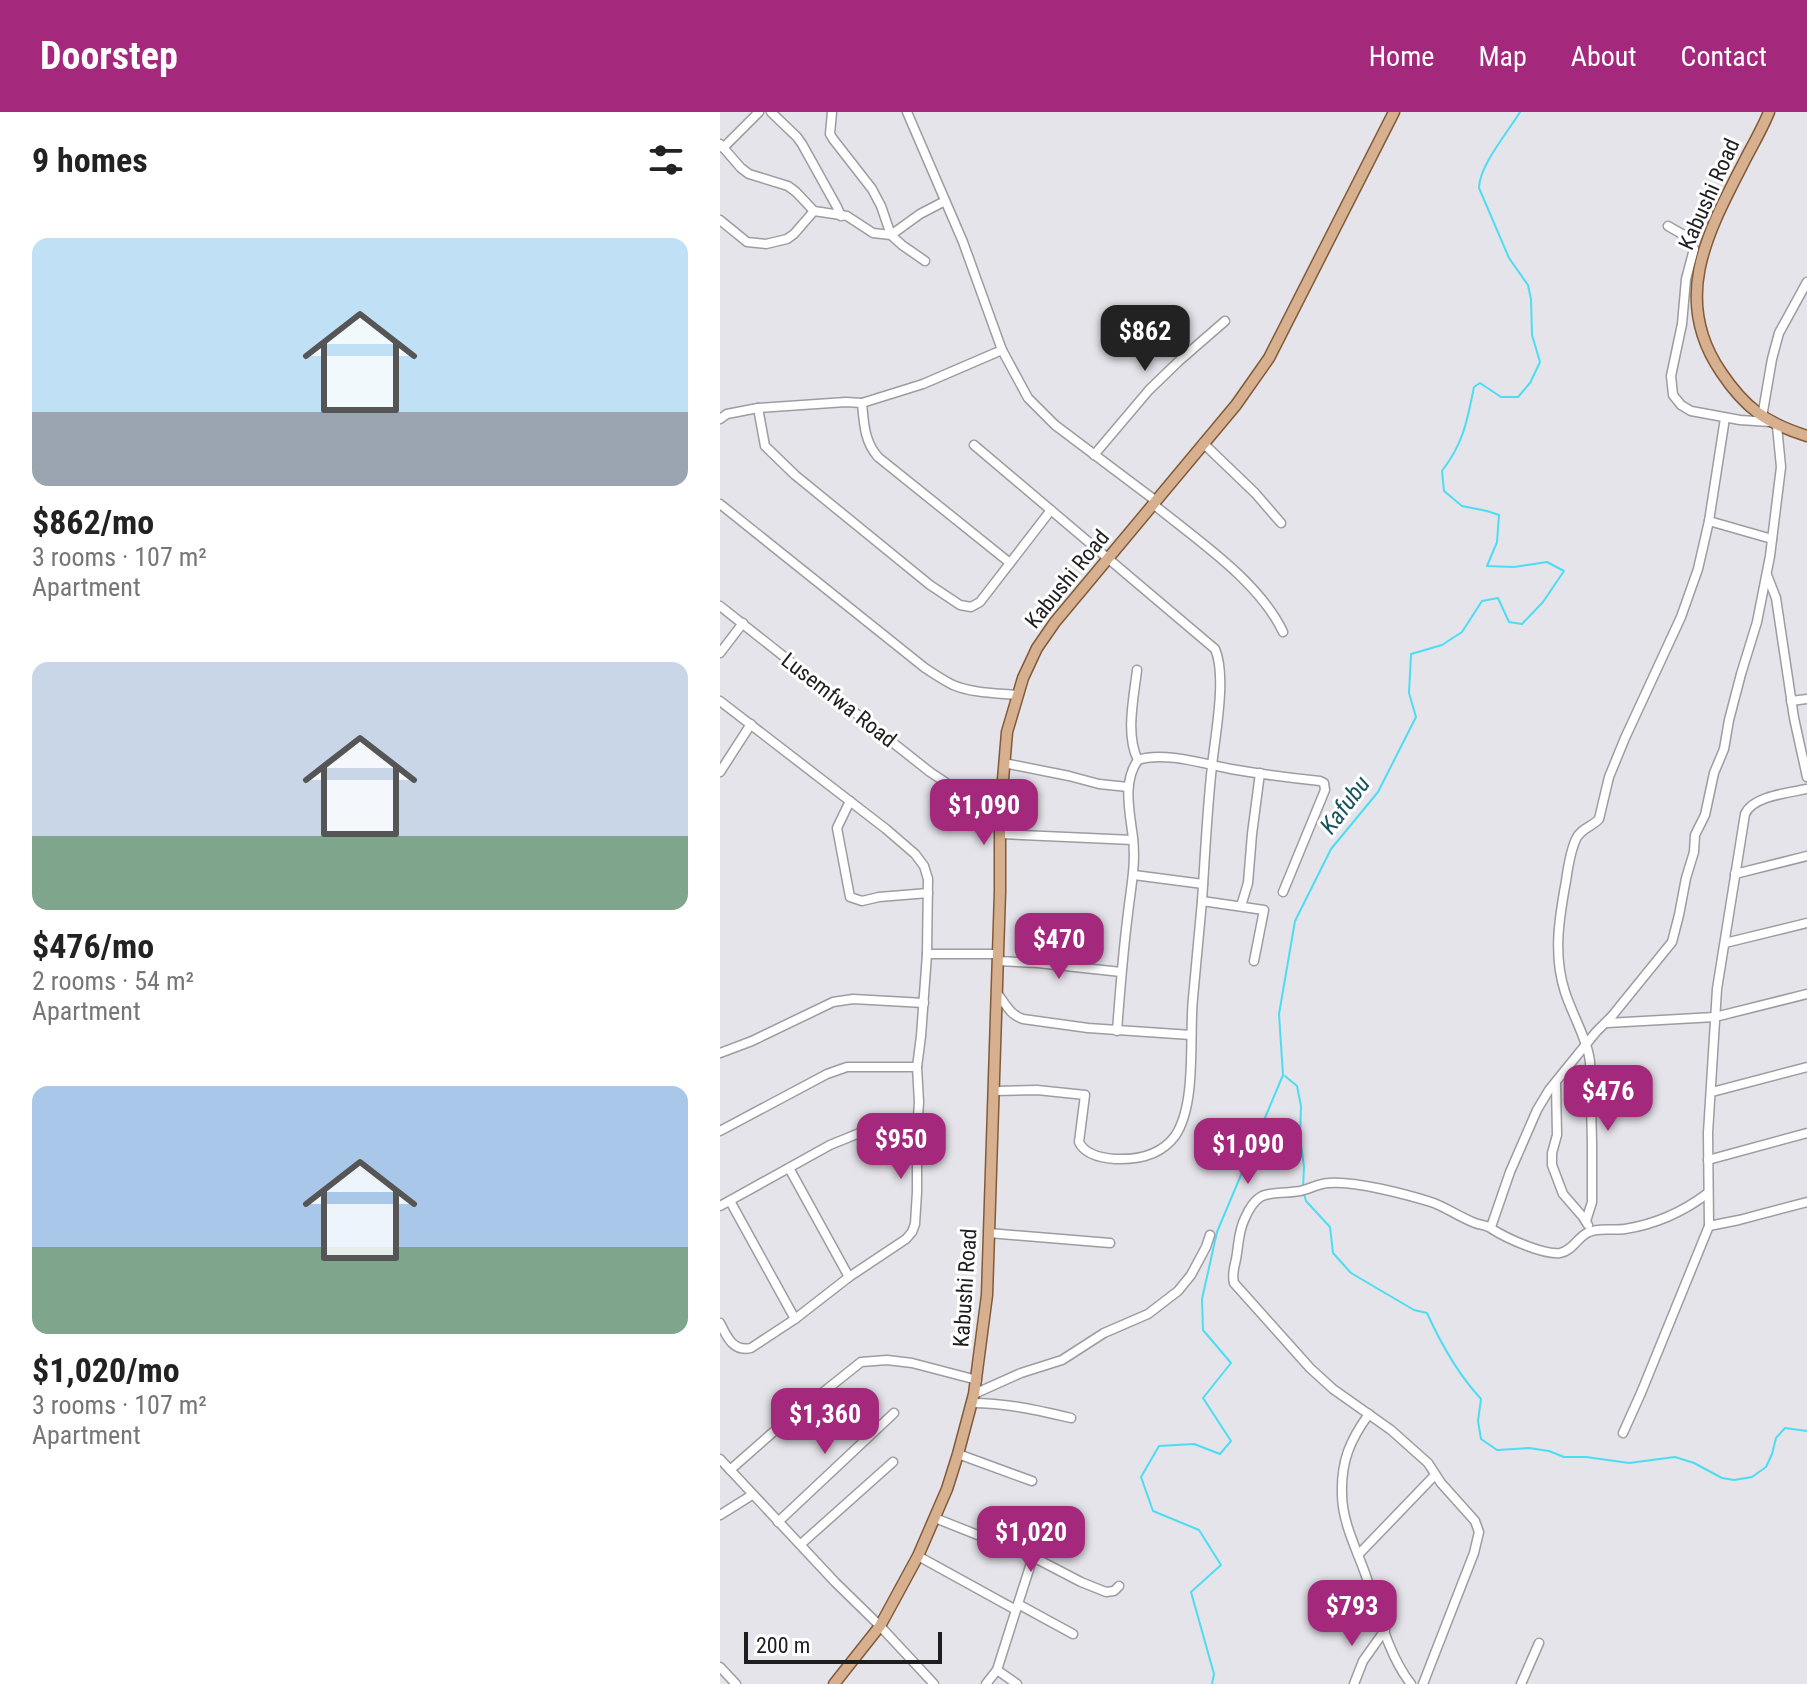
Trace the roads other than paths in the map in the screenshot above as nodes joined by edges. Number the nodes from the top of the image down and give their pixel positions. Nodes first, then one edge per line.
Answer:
1 (771, 112) edge
2 (832, 112) edge
3 (907, 112) edge
4 (1394, 112) edge
5 (1769, 112) edge
6 (756, 113) edge
7 (721, 146) edge
8 (945, 201) junction
9 (814, 211) junction
10 (841, 216) junction
11 (720, 220) edge
12 (1668, 226) dead end
13 (891, 235) junction
14 (925, 261) dead end
15 (1807, 282) edge
16 (1684, 303) junction
17 (1696, 305) junction
18 (1225, 321) dead end
19 (1002, 350) junction
20 (862, 403) junction
21 (758, 408) junction
22 (1725, 418) junction
23 (720, 419) edge
24 (1770, 421) junction
25 (1807, 436) edge
26 (1203, 443) junction
27 (974, 445) dead end
28 (1094, 455) junction
29 (1155, 502) junction
30 (720, 504) edge
31 (1051, 510) junction
32 (1709, 521) junction
33 (1281, 523) dead end
34 (1772, 539) junction
35 (1109, 559) junction
36 (1010, 563) junction
37 (1767, 575) junction
38 (720, 606) edge
39 (743, 623) junction
40 (1283, 632) dead end
41 (720, 653) edge
42 (1137, 670) dead end
43 (1017, 695) junction
44 (1807, 699) edge
45 (720, 701) edge
46 (1791, 701) junction
47 (751, 724) junction
48 (1138, 760) junction
49 (1004, 763) junction
50 (1212, 765) junction
51 (720, 772) edge
52 (1260, 773) junction
53 (1807, 777) edge
54 (1128, 787) junction
55 (1807, 789) edge
56 (850, 801) junction
57 (1000, 815) junction
58 (1001, 834) junction
59 (1133, 840) junction
60 (1807, 856) edge
61 (1735, 874) junction
62 (1134, 875) junction
63 (1203, 884) junction
64 (1283, 892) dead end
65 (928, 893) junction
66 (1202, 901) junction
67 (1241, 906) junction
68 (1807, 923) edge
69 (1725, 943) junction
70 (927, 954) junction
71 (998, 958) junction
72 (1254, 961) dead end
73 (1121, 972) junction
74 (997, 993) junction
75 (1807, 994) edge
76 (924, 1003) junction
77 (1715, 1017) junction
78 (1606, 1023) junction
79 (1117, 1031) junction
80 (1191, 1035) junction
81 (1586, 1044) junction
82 (720, 1053) edge
83 (917, 1067) junction
84 (1807, 1067) edge
85 (1556, 1082) junction
86 (994, 1091) junction
87 (1712, 1092) junction
88 (720, 1131) edge
89 (917, 1131) junction
90 (1807, 1133) edge
91 (1708, 1160) junction
92 (789, 1168) junction
93 (1708, 1193) junction
94 (730, 1201) junction
95 (1807, 1202) edge
96 (720, 1206) edge
97 (1586, 1221) junction
98 (1709, 1226) junction
99 (1491, 1227) junction
100 (1590, 1231) junction
101 (989, 1233) junction
102 (1210, 1235) dead end
103 (1110, 1243) dead end
104 (849, 1277) junction
105 (795, 1319) junction
106 (720, 1323) edge
107 (977, 1380) junction
108 (973, 1398) junction
109 (894, 1413) dead end
110 (1369, 1414) junction
111 (1071, 1418) dead end
112 (1623, 1433) dead end
113 (958, 1454) junction
114 (720, 1459) edge
115 (893, 1462) dead end
116 (730, 1470) junction
117 (1435, 1475) junction
118 (1032, 1481) dead end
119 (752, 1495) junction
120 (720, 1515) edge
121 (935, 1518) junction
122 (1049, 1520) dead end
123 (778, 1522) junction
124 (801, 1544) junction
125 (1358, 1555) junction
126 (918, 1556) junction
127 (1033, 1557) junction
128 (1119, 1586) dead end
129 (1017, 1607) junction
130 (880, 1626) junction
131 (1385, 1630) junction
132 (1073, 1634) dead end
133 (1539, 1643) dead end
134 (720, 1667) edge
135 (997, 1670) junction
136 (736, 1684) edge
137 (834, 1684) edge
138 (934, 1684) edge
139 (986, 1684) edge
140 (1017, 1684) edge
141 (1354, 1684) edge
142 (1411, 1684) edge
143 (1423, 1684) edge
144 (1521, 1684) edge

1 - 10 street
2 - 13 street
3 - 8 street
4 - 26 main road, Kabushi Road
5 - 17 main road, Kabushi Road
6 - 7 street
7 - 9 street
8 - 13 street
8 - 19 street
9 - 10 street
9 - 11 street
10 - 13 street
12 - 16 street
13 - 14 street
15 - 24 street
16 - 17 street
16 - 22 street
17 - 24 main road, Kabushi Road
18 - 28 street
19 - 20 street
19 - 28 street
20 - 21 street
20 - 36 street
21 - 23 street
21 - 36 street
22 - 24 street
22 - 32 street
24 - 25 main road, Kabushi Road
24 - 34 street
26 - 29 main road, Kabushi Road
26 - 33 street
27 - 31 street
28 - 29 street
29 - 35 main road, Kabushi Road
29 - 40 street
30 - 43 street
31 - 35 street
31 - 36 street
32 - 34 street
32 - 81 street
34 - 37 street
35 - 43 main road, Kabushi Road
35 - 50 street
37 - 46 street
37 - 78 street
38 - 39 street, Lusemfwa Road
39 - 41 street
39 - 57 street, Lusemfwa Road
42 - 48 street
43 - 49 main road, Kabushi Road
44 - 46 street
45 - 47 street
46 - 53 street
47 - 51 street
47 - 56 street
48 - 50 street
48 - 54 street
49 - 54 street
49 - 57 main road, Kabushi Road
50 - 52 street
50 - 63 street
52 - 64 street
52 - 67 street
54 - 59 street
55 - 61 street
56 - 65 street
56 - 65 street
57 - 58 main road, Kabushi Road
58 - 59 street
58 - 71 main road, Kabushi Road
59 - 62 street
60 - 61 street
61 - 69 street
62 - 63 street
62 - 73 street
63 - 66 street
65 - 70 street
66 - 67 street
66 - 80 street
67 - 72 street
68 - 69 street
69 - 77 street
70 - 71 street
70 - 76 street
71 - 73 street
71 - 74 main road, Kabushi Road
73 - 79 street
74 - 79 street
74 - 86 main road, Kabushi Road
75 - 77 street
76 - 82 street
76 - 83 street
77 - 78 street
77 - 87 street
78 - 81 street
79 - 80 street
80 - 86 street
81 - 85 street
81 - 97 street
83 - 88 street
83 - 89 street
84 - 87 street
85 - 97 street
85 - 99 street
86 - 101 main road, Kabushi Road
87 - 91 street
89 - 92 street
89 - 104 street
90 - 91 street
91 - 93 street
92 - 94 street
92 - 104 street
93 - 98 street
93 - 100 street
94 - 96 street
94 - 105 street
95 - 98 street
97 - 100 street
98 - 112 street
99 - 100 street
99 - 110 street
101 - 103 street
101 - 107 main road, Kabushi Road
102 - 108 street
104 - 105 street
105 - 106 street
107 - 108 main road, Kabushi Road
107 - 116 street
108 - 111 street
108 - 113 main road, Kabushi Road
109 - 123 street
110 - 117 street
110 - 125 street
113 - 118 street
113 - 121 main road, Kabushi Road
114 - 116 street
115 - 124 street
116 - 119 street
117 - 125 street
117 - 143 street
119 - 120 street
119 - 123 street
121 - 126 main road, Kabushi Road
121 - 127 street
122 - 127 street
123 - 124 street
124 - 130 street
125 - 131 street
126 - 129 street
126 - 130 main road, Kabushi Road
127 - 128 street
127 - 129 street
129 - 132 street
129 - 135 street
130 - 137 main road, Kabushi Road
130 - 138 street
131 - 141 street
131 - 142 street
133 - 144 street
134 - 136 street
135 - 139 street
135 - 140 street

